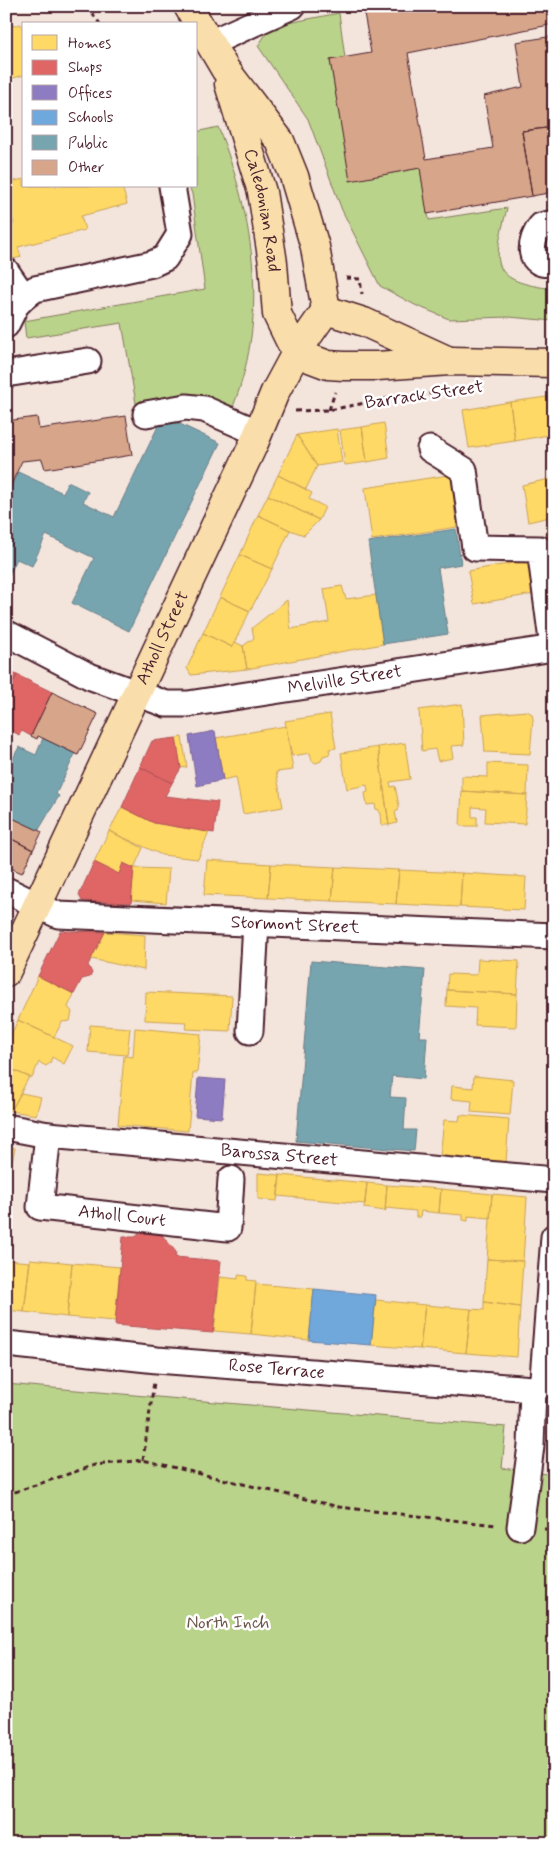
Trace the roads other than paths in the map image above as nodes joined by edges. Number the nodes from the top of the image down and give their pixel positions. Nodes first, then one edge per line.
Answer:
1 (188, 6) edge
2 (292, 6) edge
3 (198, 22) edge
4 (198, 23) edge
5 (210, 43) junction
6 (225, 69) junction
7 (172, 188) edge
8 (554, 224) edge
9 (554, 263) edge
10 (6, 272) edge
11 (24, 297) junction
12 (326, 310) junction
13 (6, 324) edge
14 (296, 353) junction
15 (88, 361) dead end
16 (450, 361) junction
17 (554, 363) edge
18 (6, 374) edge
19 (146, 414) dead end
20 (259, 433) junction
21 (430, 448) dead end
22 (6, 633) edge
23 (553, 648) edge
24 (136, 694) junction
25 (6, 890) edge
26 (38, 906) junction
27 (256, 923) junction
28 (554, 936) edge
29 (6, 972) edge
30 (250, 1031) dead end
31 (6, 1127) edge
32 (48, 1135) junction
33 (231, 1179) dead end
34 (554, 1180) edge
35 (554, 1237) edge
36 (6, 1344) edge
37 (538, 1384) junction
38 (520, 1527) road end

1 - 3 main road, Caledonian Road
2 - 5 street
4 - 5 main road, Caledonian Road
5 - 6 main road, Caledonian Road
6 - 12 main road, Caledonian Road
6 - 14 main road, Caledonian Road
7 - 11 street
8 - 9 street
10 - 11 street
11 - 13 street
12 - 14 main road, Atholl Street
12 - 16 main road, Barrack Street
14 - 16 main road, Barrack Street
14 - 20 main road, Atholl Street
15 - 18 street
16 - 17 main road, Barrack Street
19 - 20 street
20 - 24 main road, Atholl Street
21 - 23 street
22 - 24 street, Melville Street
23 - 24 street, Melville Street
24 - 26 main road, Atholl Street
25 - 26 street, Stormont Street
26 - 27 street, Stormont Street
26 - 29 main road, Atholl Street
27 - 28 street, Stormont Street
27 - 30 street
31 - 32 street, Barossa Street
32 - 33 street, Atholl Court
32 - 34 street, Barossa Street
35 - 37 street
36 - 37 street, Rose Terrace
37 - 38 street

